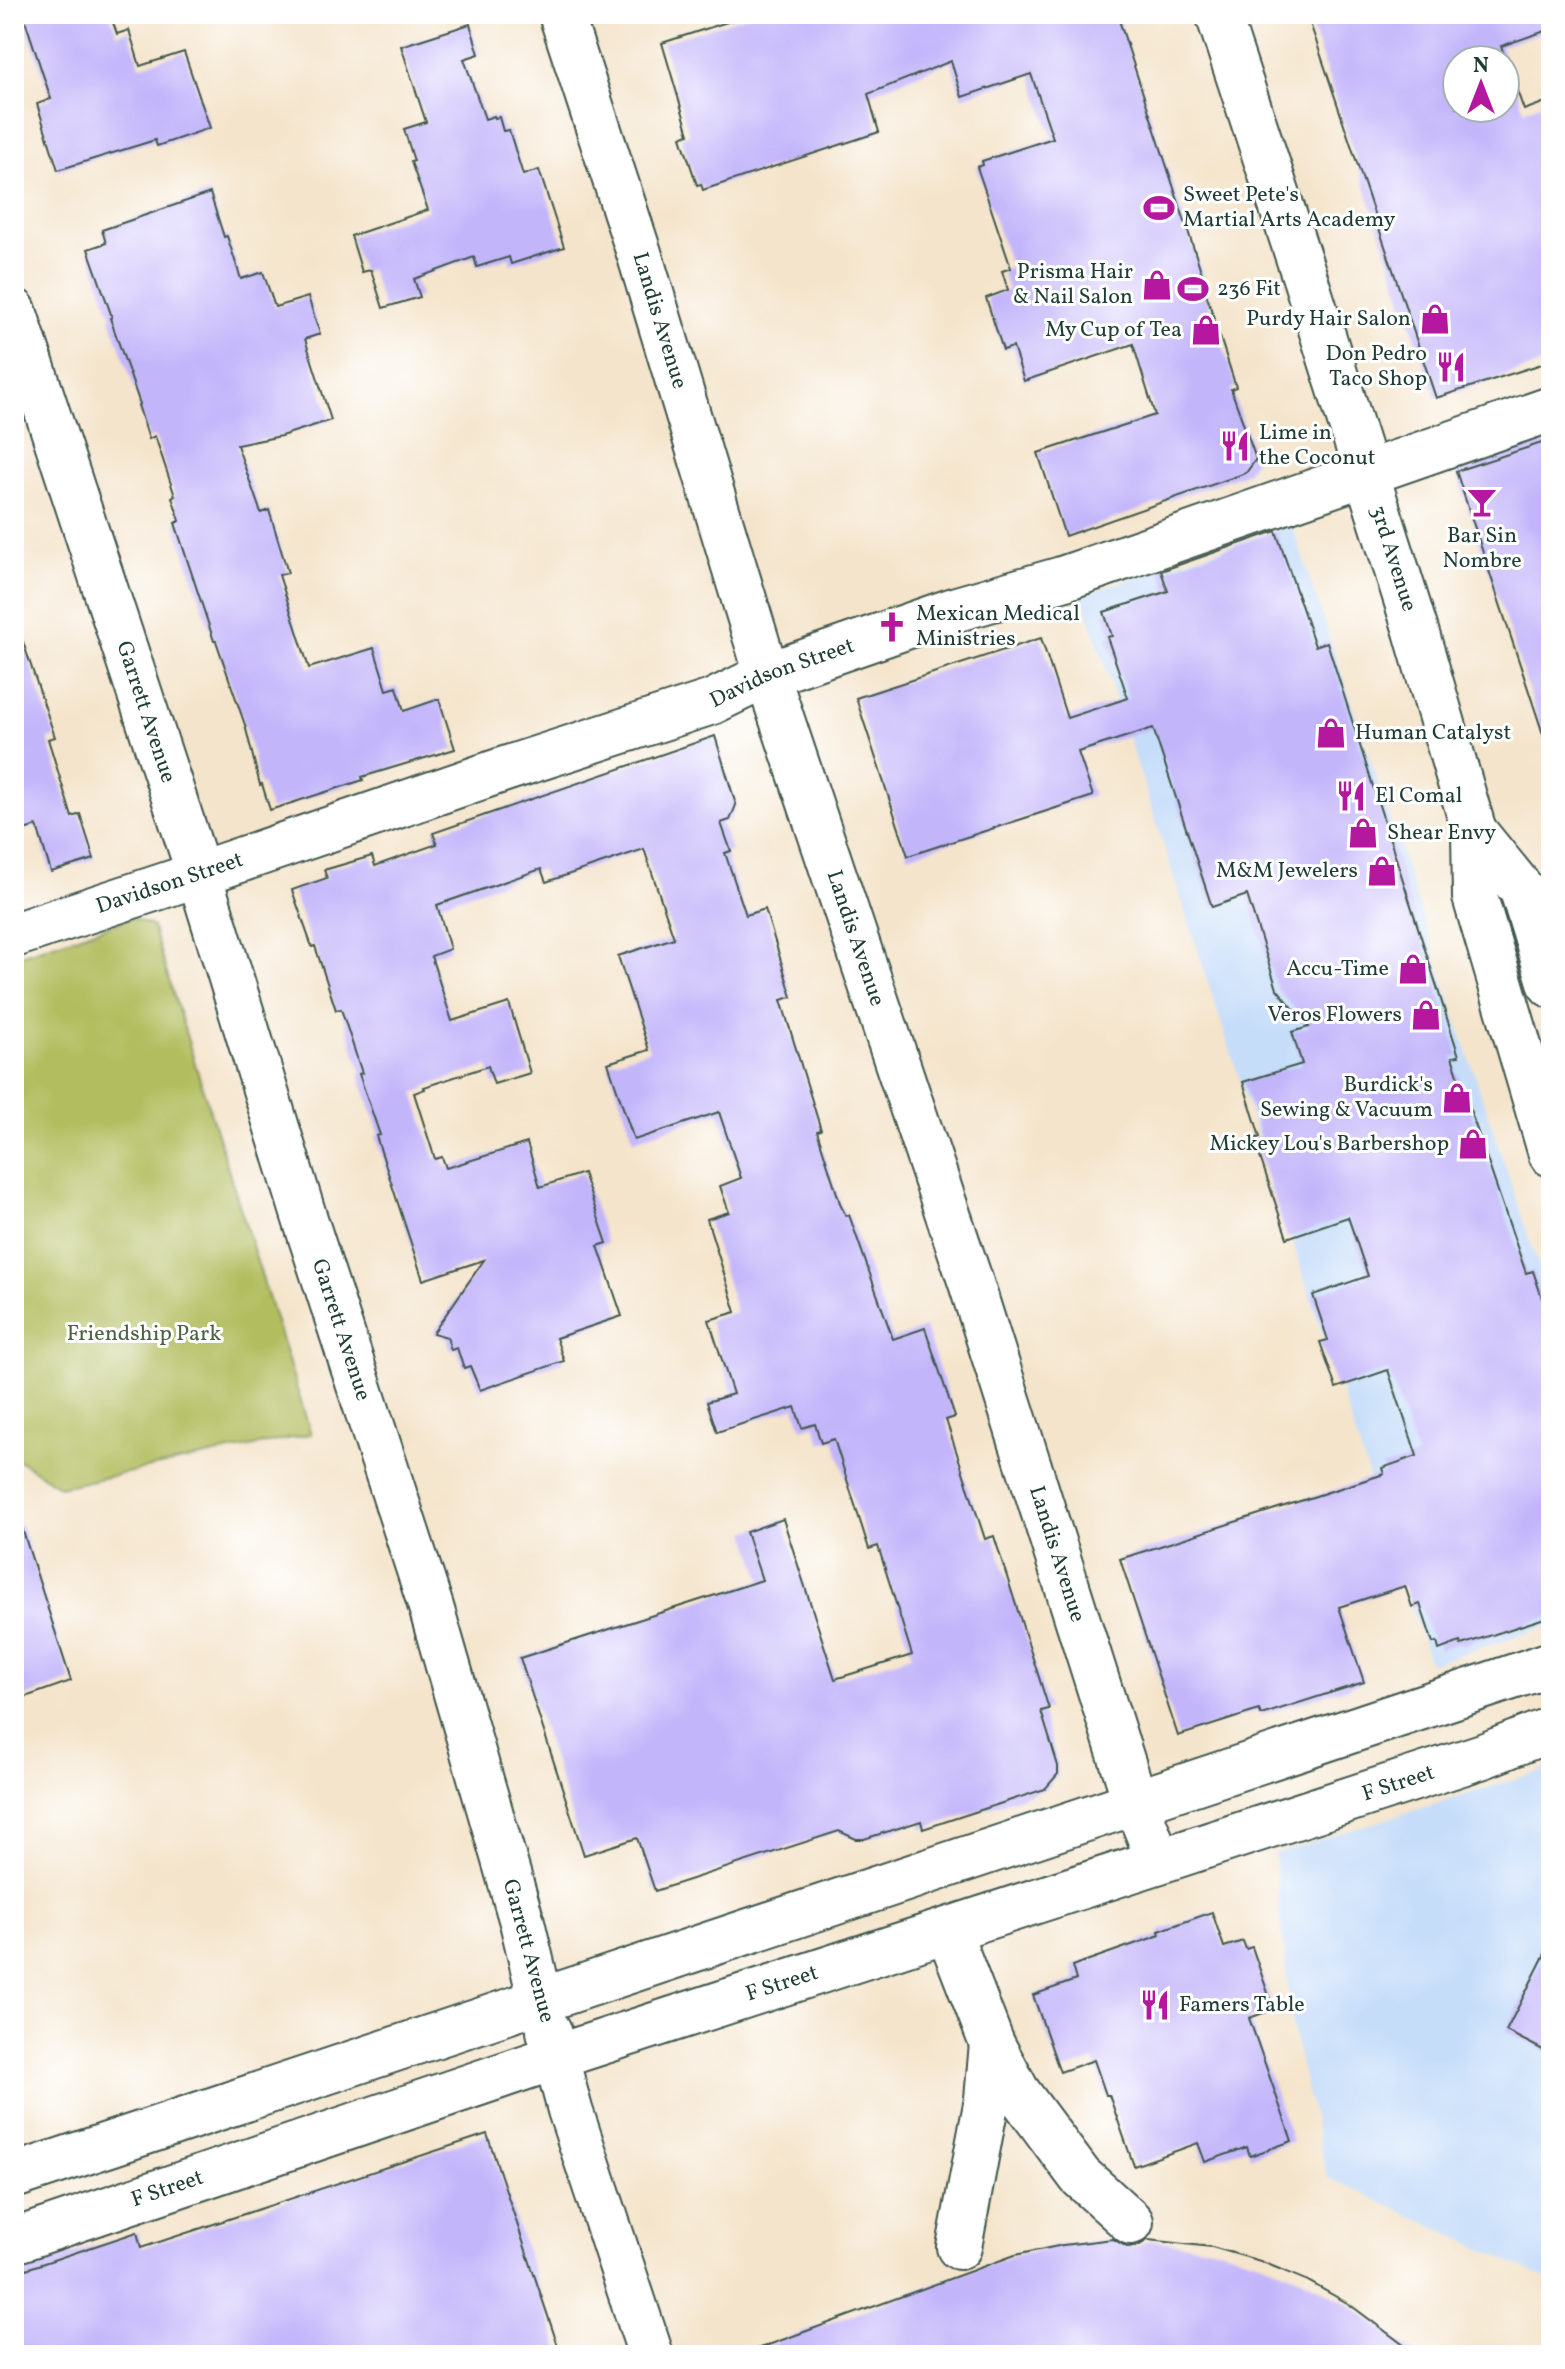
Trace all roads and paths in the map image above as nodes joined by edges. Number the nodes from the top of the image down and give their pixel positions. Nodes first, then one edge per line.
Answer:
1 (561, 14) edge
2 (1218, 14) edge
3 (14, 311) edge
4 (1551, 409) edge
5 (1366, 472) junction
6 (767, 675) junction
7 (1474, 831) junction
8 (199, 874) junction
9 (14, 935) edge
10 (1551, 985) edge
11 (1551, 1154) edge
12 (1551, 1664) edge
13 (1551, 1729) edge
14 (1135, 1801) junction
15 (1159, 1861) junction
16 (948, 1930) junction
17 (541, 2002) junction
18 (992, 2044) junction
19 (556, 2057) junction
20 (14, 2176) edge
21 (1131, 2222) dead end
22 (14, 2241) edge
23 (959, 2247) dead end
24 (651, 2355) edge

1 - 6 street, Landis Avenue
2 - 5 street, 3rd Avenue
3 - 8 street, Garrett Avenue
4 - 5 street, Davidson Street
5 - 6 street, Davidson Street
5 - 7 street, 3rd Avenue
6 - 8 street, Davidson Street
6 - 14 street, Landis Avenue
7 - 10 street, 3rd Avenue
7 - 11 street, 3rd Avenue
8 - 9 street, Davidson Street
8 - 17 street, Garrett Avenue
12 - 14 street
13 - 15 street, F Street
14 - 15 street, Landis Avenue
14 - 17 street
15 - 16 street, F Street
16 - 18 street
16 - 19 street, F Street
17 - 19 street, Garrett Avenue
17 - 20 street
18 - 21 street
18 - 23 street
19 - 22 street, F Street
19 - 24 street, Garrett Avenue

